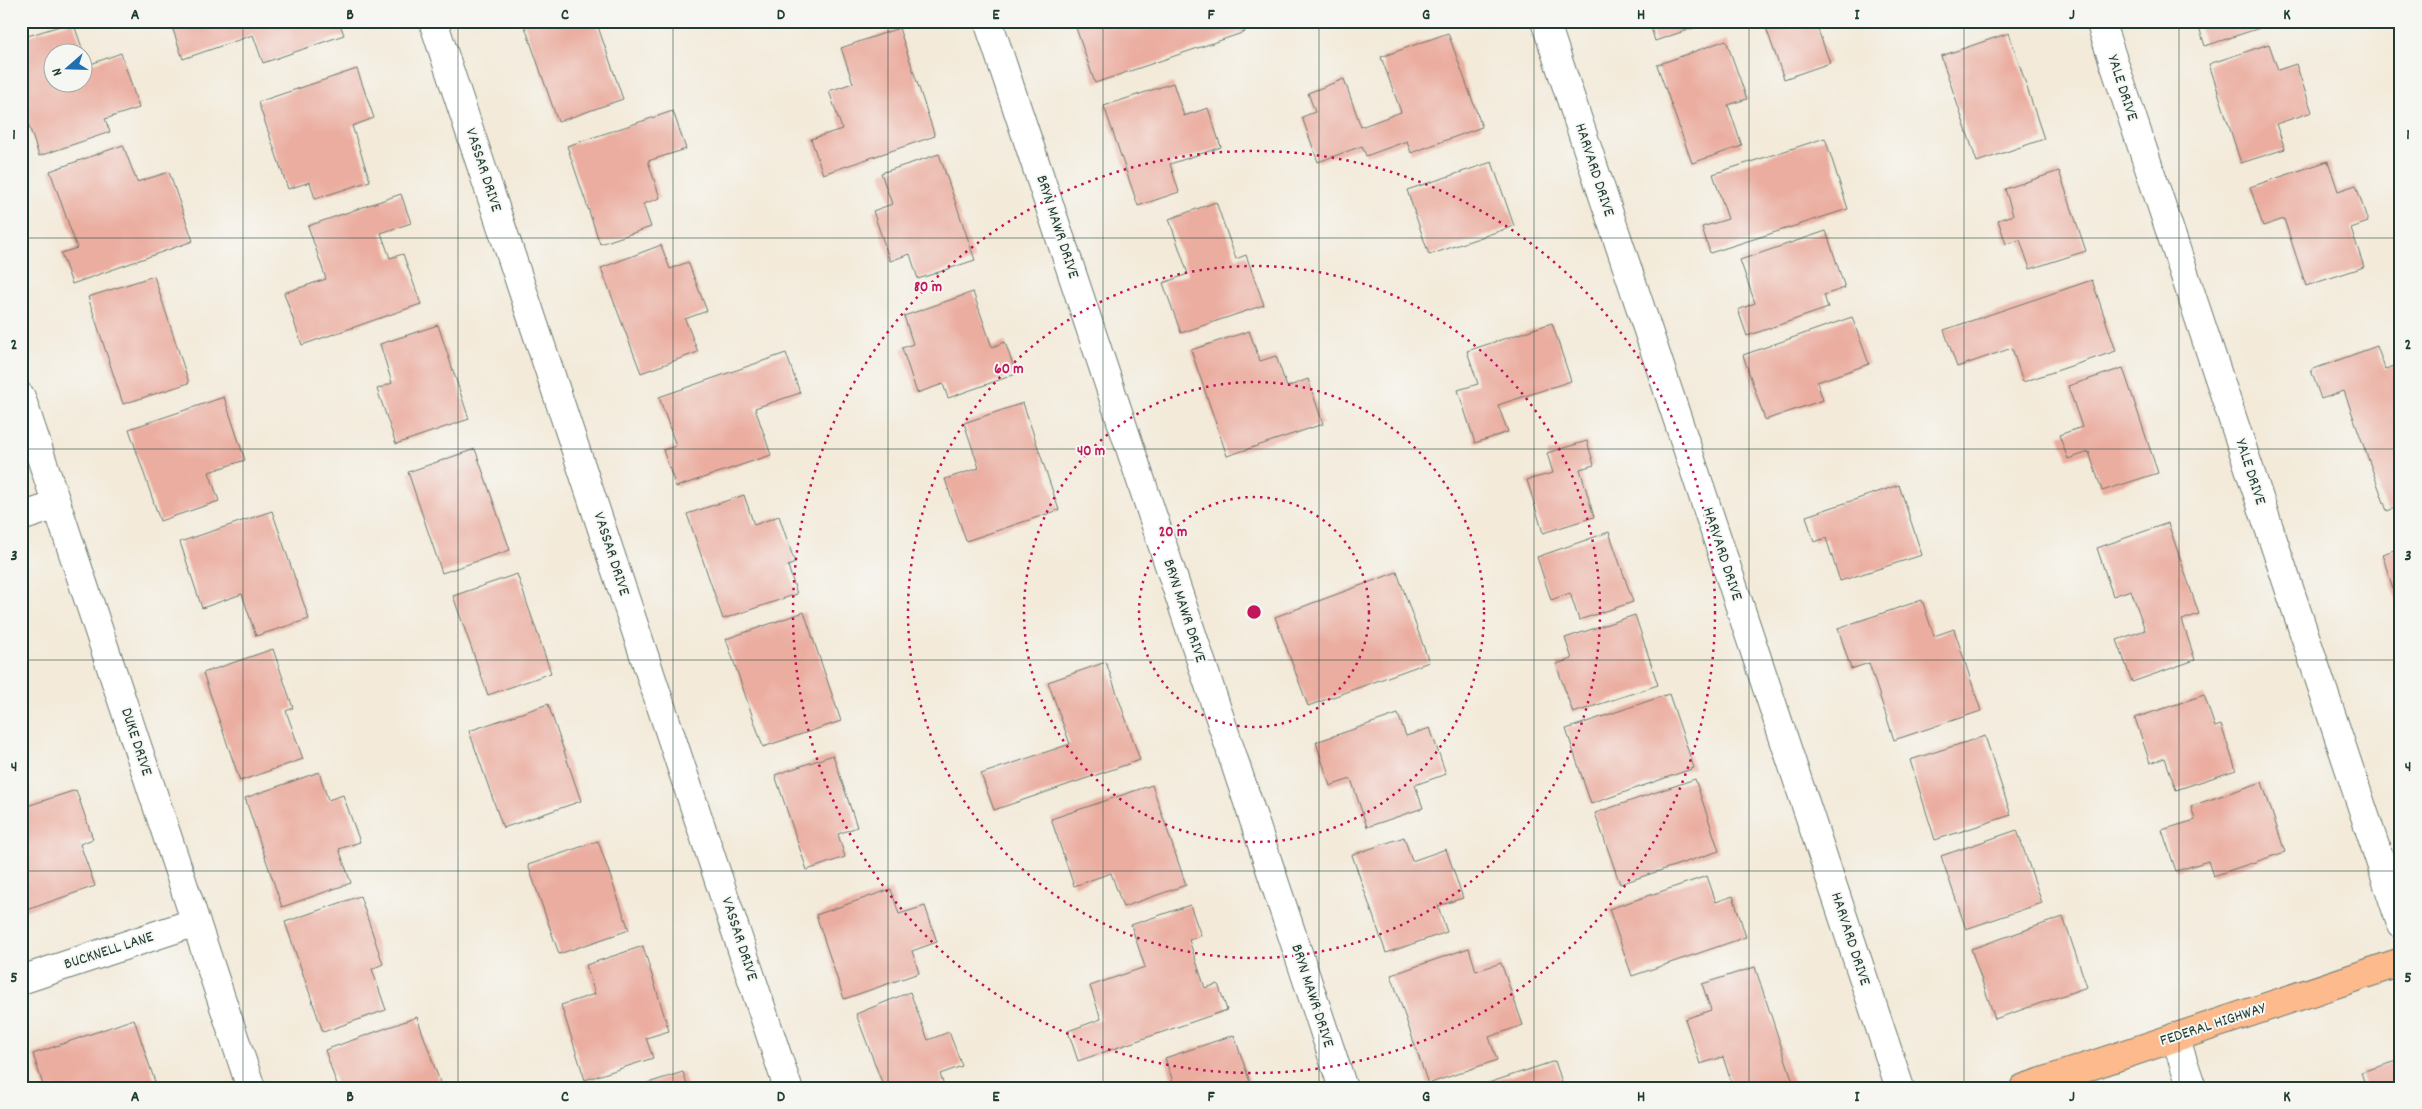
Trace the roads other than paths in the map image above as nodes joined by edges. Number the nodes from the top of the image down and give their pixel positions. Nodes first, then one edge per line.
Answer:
1 (433, 21) edge
2 (988, 21) edge
3 (1544, 21) edge
4 (2100, 21) edge
5 (21, 397) edge
6 (57, 505) junction
7 (21, 517) edge
8 (196, 922) junction
9 (2401, 924) edge
10 (2401, 962) edge
11 (21, 980) edge
12 (2175, 1037) junction
13 (251, 1088) edge
14 (788, 1088) edge
15 (1343, 1088) edge
16 (1900, 1088) edge
17 (2024, 1088) edge
18 (2192, 1088) edge

1 - 14 street, VASSAR DRIVE
2 - 15 street, BRYN MAWR DRIVE
3 - 16 street, HARVARD DRIVE
4 - 9 street, YALE DRIVE
5 - 6 street, DUKE DRIVE
6 - 7 street
6 - 8 street, DUKE DRIVE
8 - 11 street, BUCKNELL LANE
8 - 13 street, DUKE DRIVE
10 - 12 main road, FEDERAL HIGHWAY
12 - 17 main road, FEDERAL HIGHWAY
12 - 18 street

